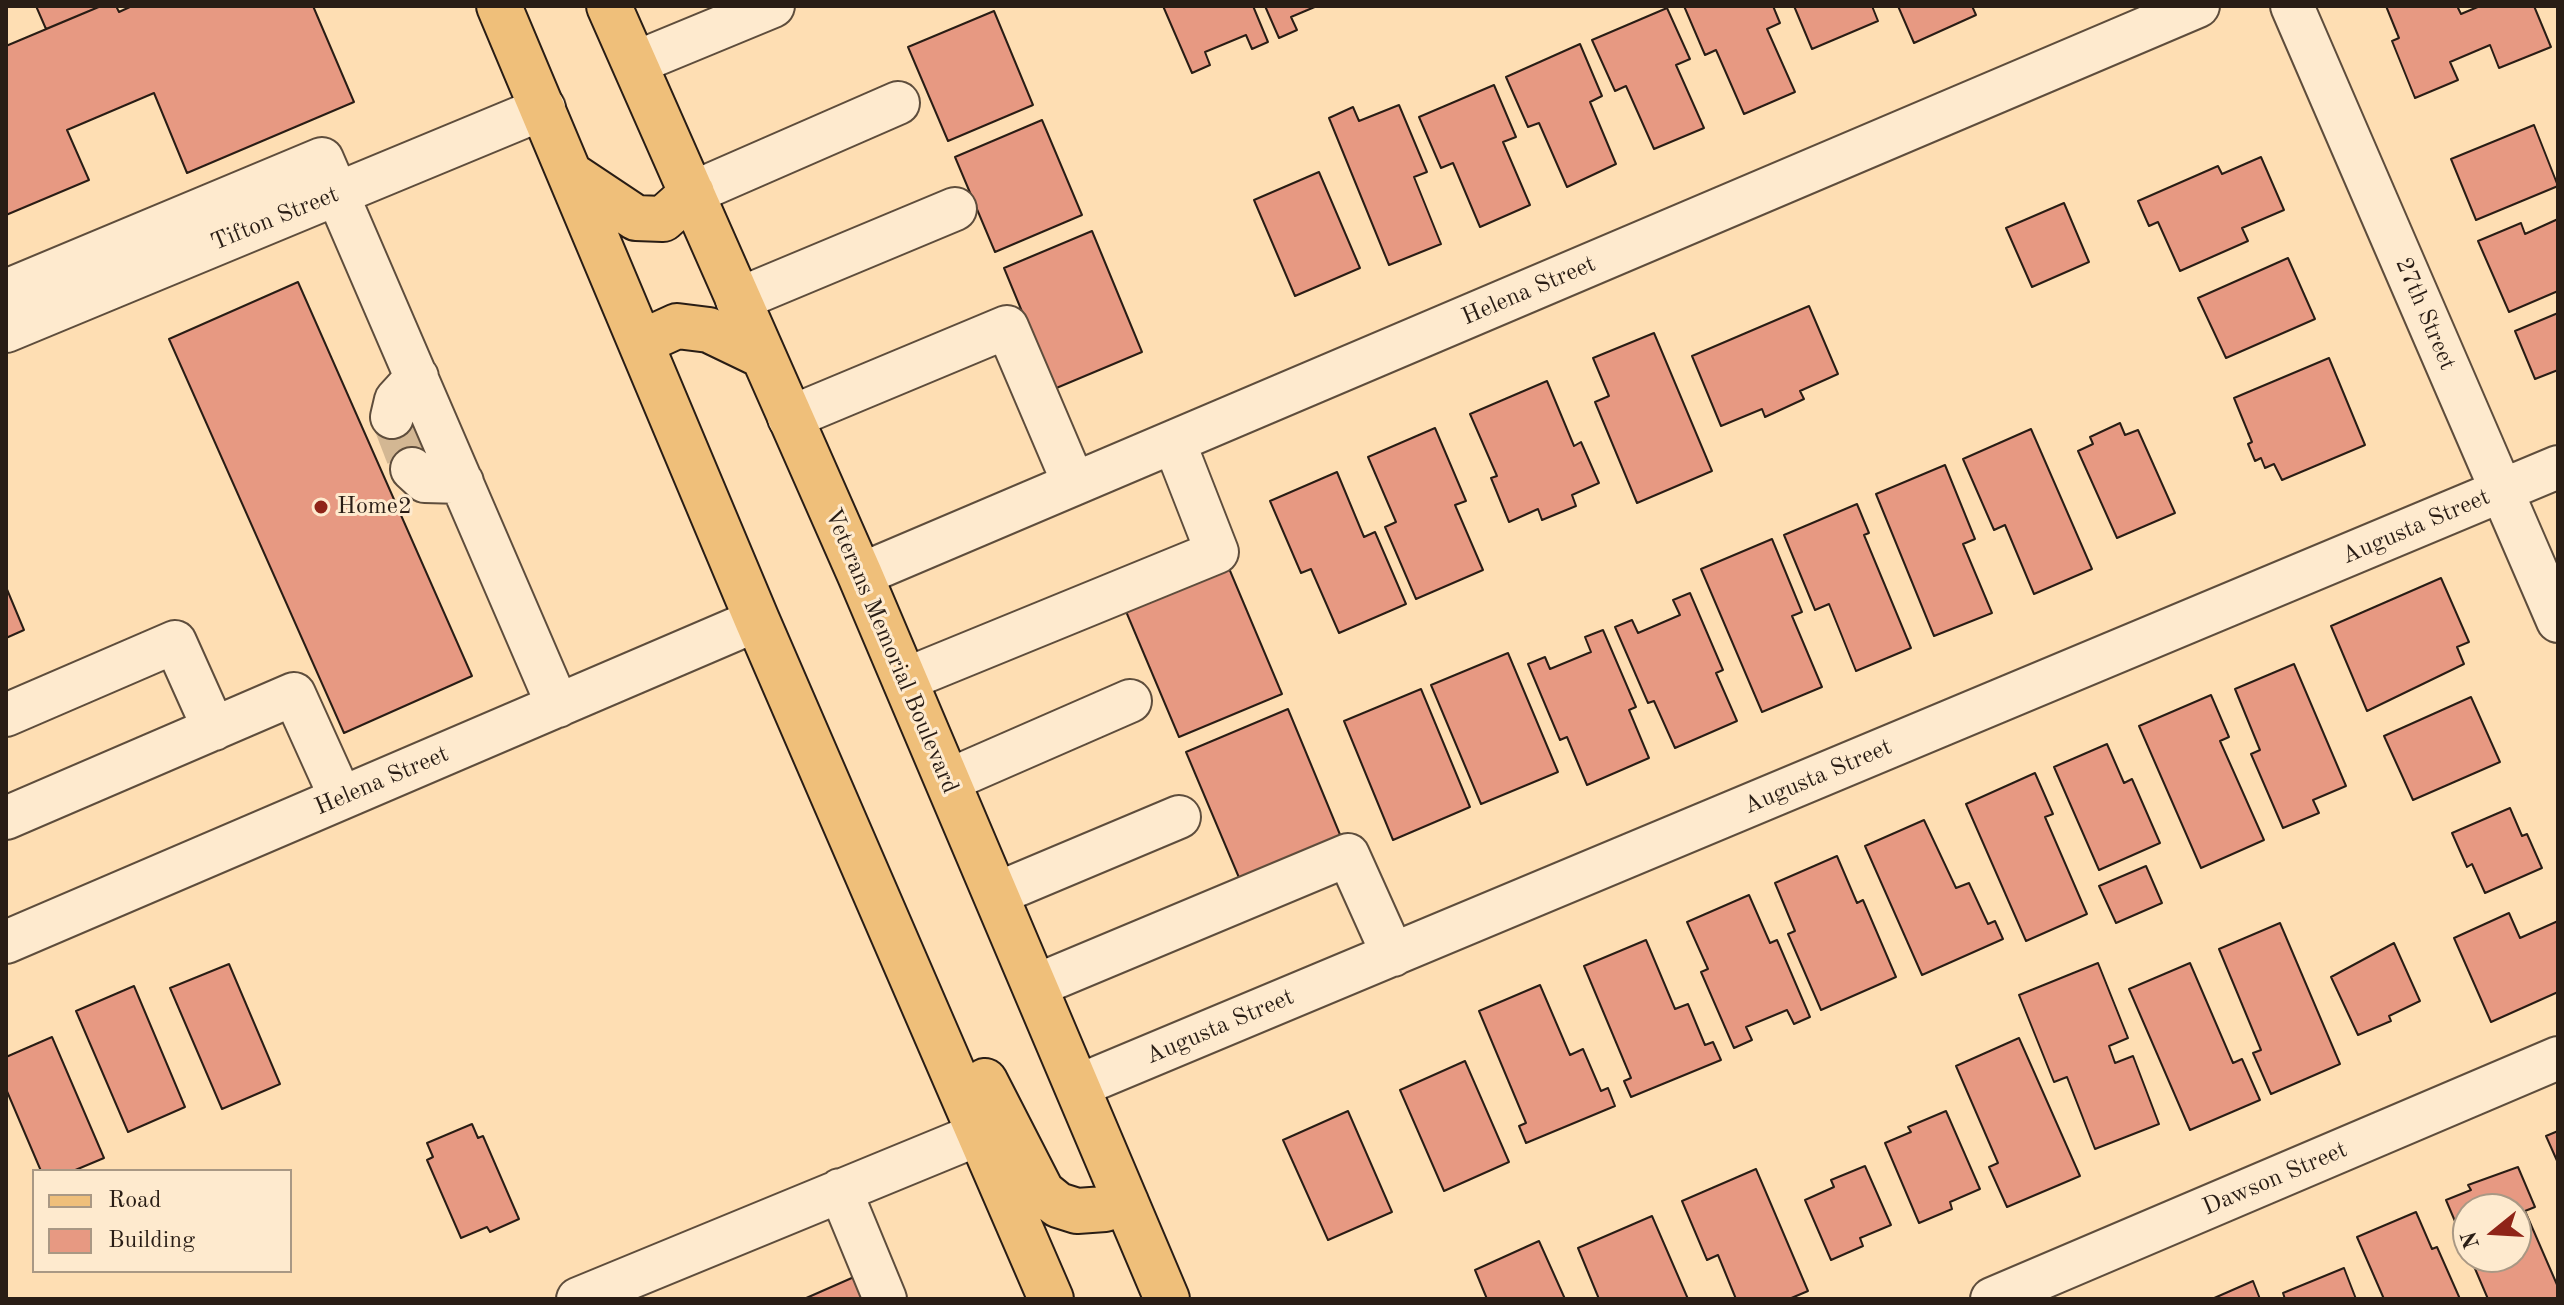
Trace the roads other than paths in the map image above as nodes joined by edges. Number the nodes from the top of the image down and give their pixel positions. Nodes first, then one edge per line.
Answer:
1 (499, 6) edge
2 (609, 6) edge
3 (773, 6) edge
4 (2198, 6) edge
5 (2292, 6) edge
6 (635, 63) junction
7 (898, 103) dead end
8 (544, 108) junction
9 (573, 176) junction
10 (338, 193) junction
11 (692, 193) junction
12 (955, 209) dead end
13 (6, 291) edge
14 (737, 300) junction
15 (6, 331) edge
16 (642, 342) junction
17 (761, 355) junction
18 (417, 377) junction
19 (392, 417) dead end
20 (789, 418) junction
21 (1174, 442) junction
22 (2558, 467) edge
23 (412, 469) dead end
24 (462, 482) junction
25 (1074, 484) junction
26 (2502, 491) junction
27 (860, 575) junction
28 (757, 620) junction
29 (2558, 621) edge
30 (904, 680) junction
31 (1130, 701) dead end
32 (558, 706) junction
33 (6, 715) edge
34 (214, 729) junction
35 (947, 781) junction
36 (341, 798) junction
37 (1179, 817) dead end
38 (6, 818) edge
39 (862, 863) junction
40 (996, 894) junction
41 (6, 942) edge
42 (1393, 955) junction
43 (1035, 986) junction
44 (2558, 1058) edge
45 (1078, 1086) junction
46 (979, 1134) junction
47 (840, 1190) junction
48 (1126, 1202) junction
49 (656, 1284) edge
50 (578, 1299) edge
51 (885, 1299) edge
52 (1051, 1299) edge
53 (1167, 1299) edge
54 (1992, 1299) edge

1 - 8 main road
2 - 6 main road, Veterans Memorial Boulevard
3 - 6 street
4 - 21 street, Helena Street
5 - 26 street, 27th Street
6 - 11 main road, Veterans Memorial Boulevard
7 - 11 street
8 - 9 main road
8 - 10 street, Tifton Street
9 - 11 main road
9 - 16 main road
10 - 13 street
10 - 15 street, Tifton Street
10 - 18 street
11 - 14 main road, Veterans Memorial Boulevard
12 - 14 street
14 - 17 main road, Veterans Memorial Boulevard
16 - 17 main road
16 - 28 main road
17 - 20 main road, Veterans Memorial Boulevard
18 - 19 street
18 - 24 street
20 - 25 street
20 - 27 main road, Veterans Memorial Boulevard
21 - 25 street, Helena Street
21 - 30 street
22 - 26 street, Augusta Street
23 - 24 street
24 - 32 street
25 - 27 street, Helena Street
26 - 29 street, 27th Street
26 - 42 street, Augusta Street
27 - 30 main road, Veterans Memorial Boulevard
28 - 32 street, Helena Street
28 - 39 main road
30 - 35 main road, Veterans Memorial Boulevard
31 - 35 street
32 - 36 street, Helena Street
33 - 34 street
34 - 36 street
34 - 38 street
35 - 40 main road, Veterans Memorial Boulevard
36 - 41 street, Helena Street
37 - 40 street
39 - 46 main road
39 - 48 main road
40 - 43 main road, Veterans Memorial Boulevard
42 - 43 street
42 - 45 street, Augusta Street
43 - 45 main road, Veterans Memorial Boulevard
44 - 54 street, Dawson Street
45 - 48 main road, Veterans Memorial Boulevard
46 - 47 street
46 - 52 main road
47 - 49 street
47 - 51 street
48 - 53 main road, Veterans Memorial Boulevard
49 - 50 street

